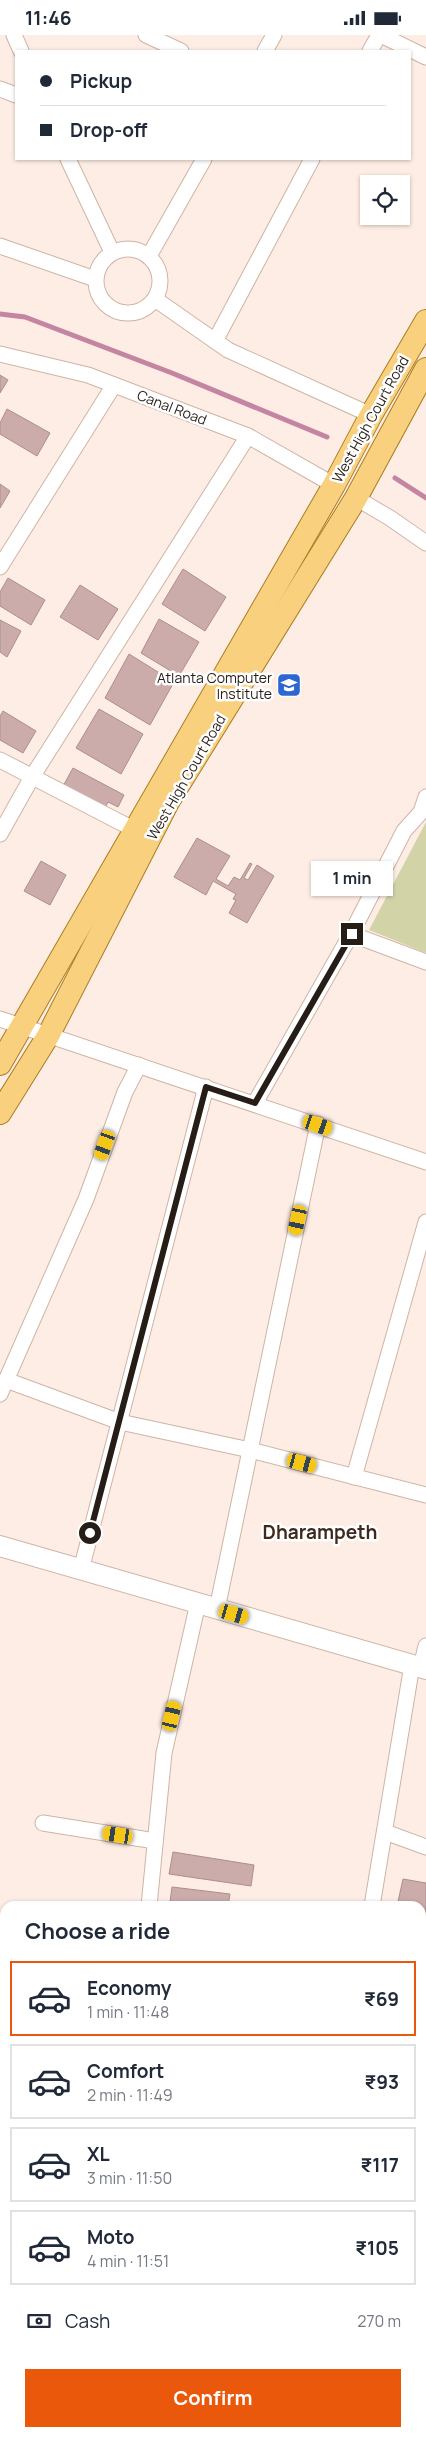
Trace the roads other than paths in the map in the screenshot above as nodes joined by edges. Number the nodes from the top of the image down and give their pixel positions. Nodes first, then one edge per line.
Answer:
1 (14, 35) edge
2 (146, 35) edge
3 (274, 35) edge
4 (380, 35) edge
5 (21, 50) edge
6 (179, 50) edge
7 (266, 50) edge
8 (371, 50) edge
9 (426, 57) edge
10 (0, 89) edge
11 (15, 95) edge
12 (68, 160) edge
13 (203, 160) edge
14 (311, 160) edge
15 (0, 246) edge
16 (112, 252) junction
17 (149, 256) junction
18 (96, 279) junction
19 (155, 299) junction
20 (426, 321) edge
21 (215, 341) junction
22 (0, 354) edge
23 (426, 369) edge
24 (114, 385) junction
25 (371, 415) junction
26 (248, 436) junction
27 (334, 485) junction
28 (356, 499) junction
29 (426, 543) edge
30 (0, 567) edge
31 (0, 760) edge
32 (32, 777) junction
33 (426, 797) edge
34 (135, 830) junction
35 (0, 834) edge
36 (352, 934) junction
37 (426, 962) edge
38 (0, 1019) edge
39 (22, 1026) junction
40 (48, 1036) junction
41 (0, 1064) edge
42 (139, 1065) junction
43 (206, 1087) junction
44 (255, 1103) junction
45 (0, 1113) edge
46 (318, 1125) junction
47 (426, 1162) edge
48 (426, 1222) edge
49 (3, 1387) edge
50 (120, 1422) junction
51 (250, 1450) junction
52 (354, 1477) junction
53 (426, 1495) edge
54 (0, 1546) edge
55 (81, 1570) junction
56 (207, 1606) junction
57 (426, 1646) edge
58 (420, 1667) edge
59 (44, 1823) dead end
60 (385, 1832) junction
61 (155, 1841) junction
62 (426, 1847) edge
63 (149, 1901) edge
64 (373, 1901) edge

1 - 5 street
2 - 6 street
3 - 7 street
4 - 8 street
4 - 9 street
10 - 11 street
12 - 16 street
13 - 17 street
14 - 21 street
15 - 18 street
16 - 17 street
16 - 18 street
17 - 19 street
18 - 19 street
19 - 21 street
20 - 25 main road, West High Court Road
21 - 25 street
22 - 24 street, Canal Road
23 - 28 main road, West High Court Road
24 - 26 street, Canal Road
24 - 30 street
25 - 27 main road, West High Court Road
26 - 27 street, Canal Road
26 - 32 street
27 - 34 main road, West High Court Road
28 - 29 street
28 - 40 main road, West High Court Road
31 - 32 street
32 - 34 street
32 - 35 street
33 - 36 street
34 - 39 main road, West High Court Road
36 - 37 street
36 - 44 street
38 - 39 street
39 - 40 street
39 - 41 main road, West High Court Road
40 - 42 street
40 - 45 main road, West High Court Road
42 - 43 street
42 - 49 street
43 - 44 street
43 - 50 street
44 - 46 street
46 - 47 street
46 - 51 street
48 - 52 street
49 - 50 street
50 - 51 street
50 - 55 street
51 - 52 street
51 - 56 street
52 - 53 street
54 - 55 street
55 - 56 street
56 - 58 street
56 - 61 street
57 - 58 street
58 - 60 street
59 - 61 street
60 - 62 street
60 - 64 street
61 - 63 street

